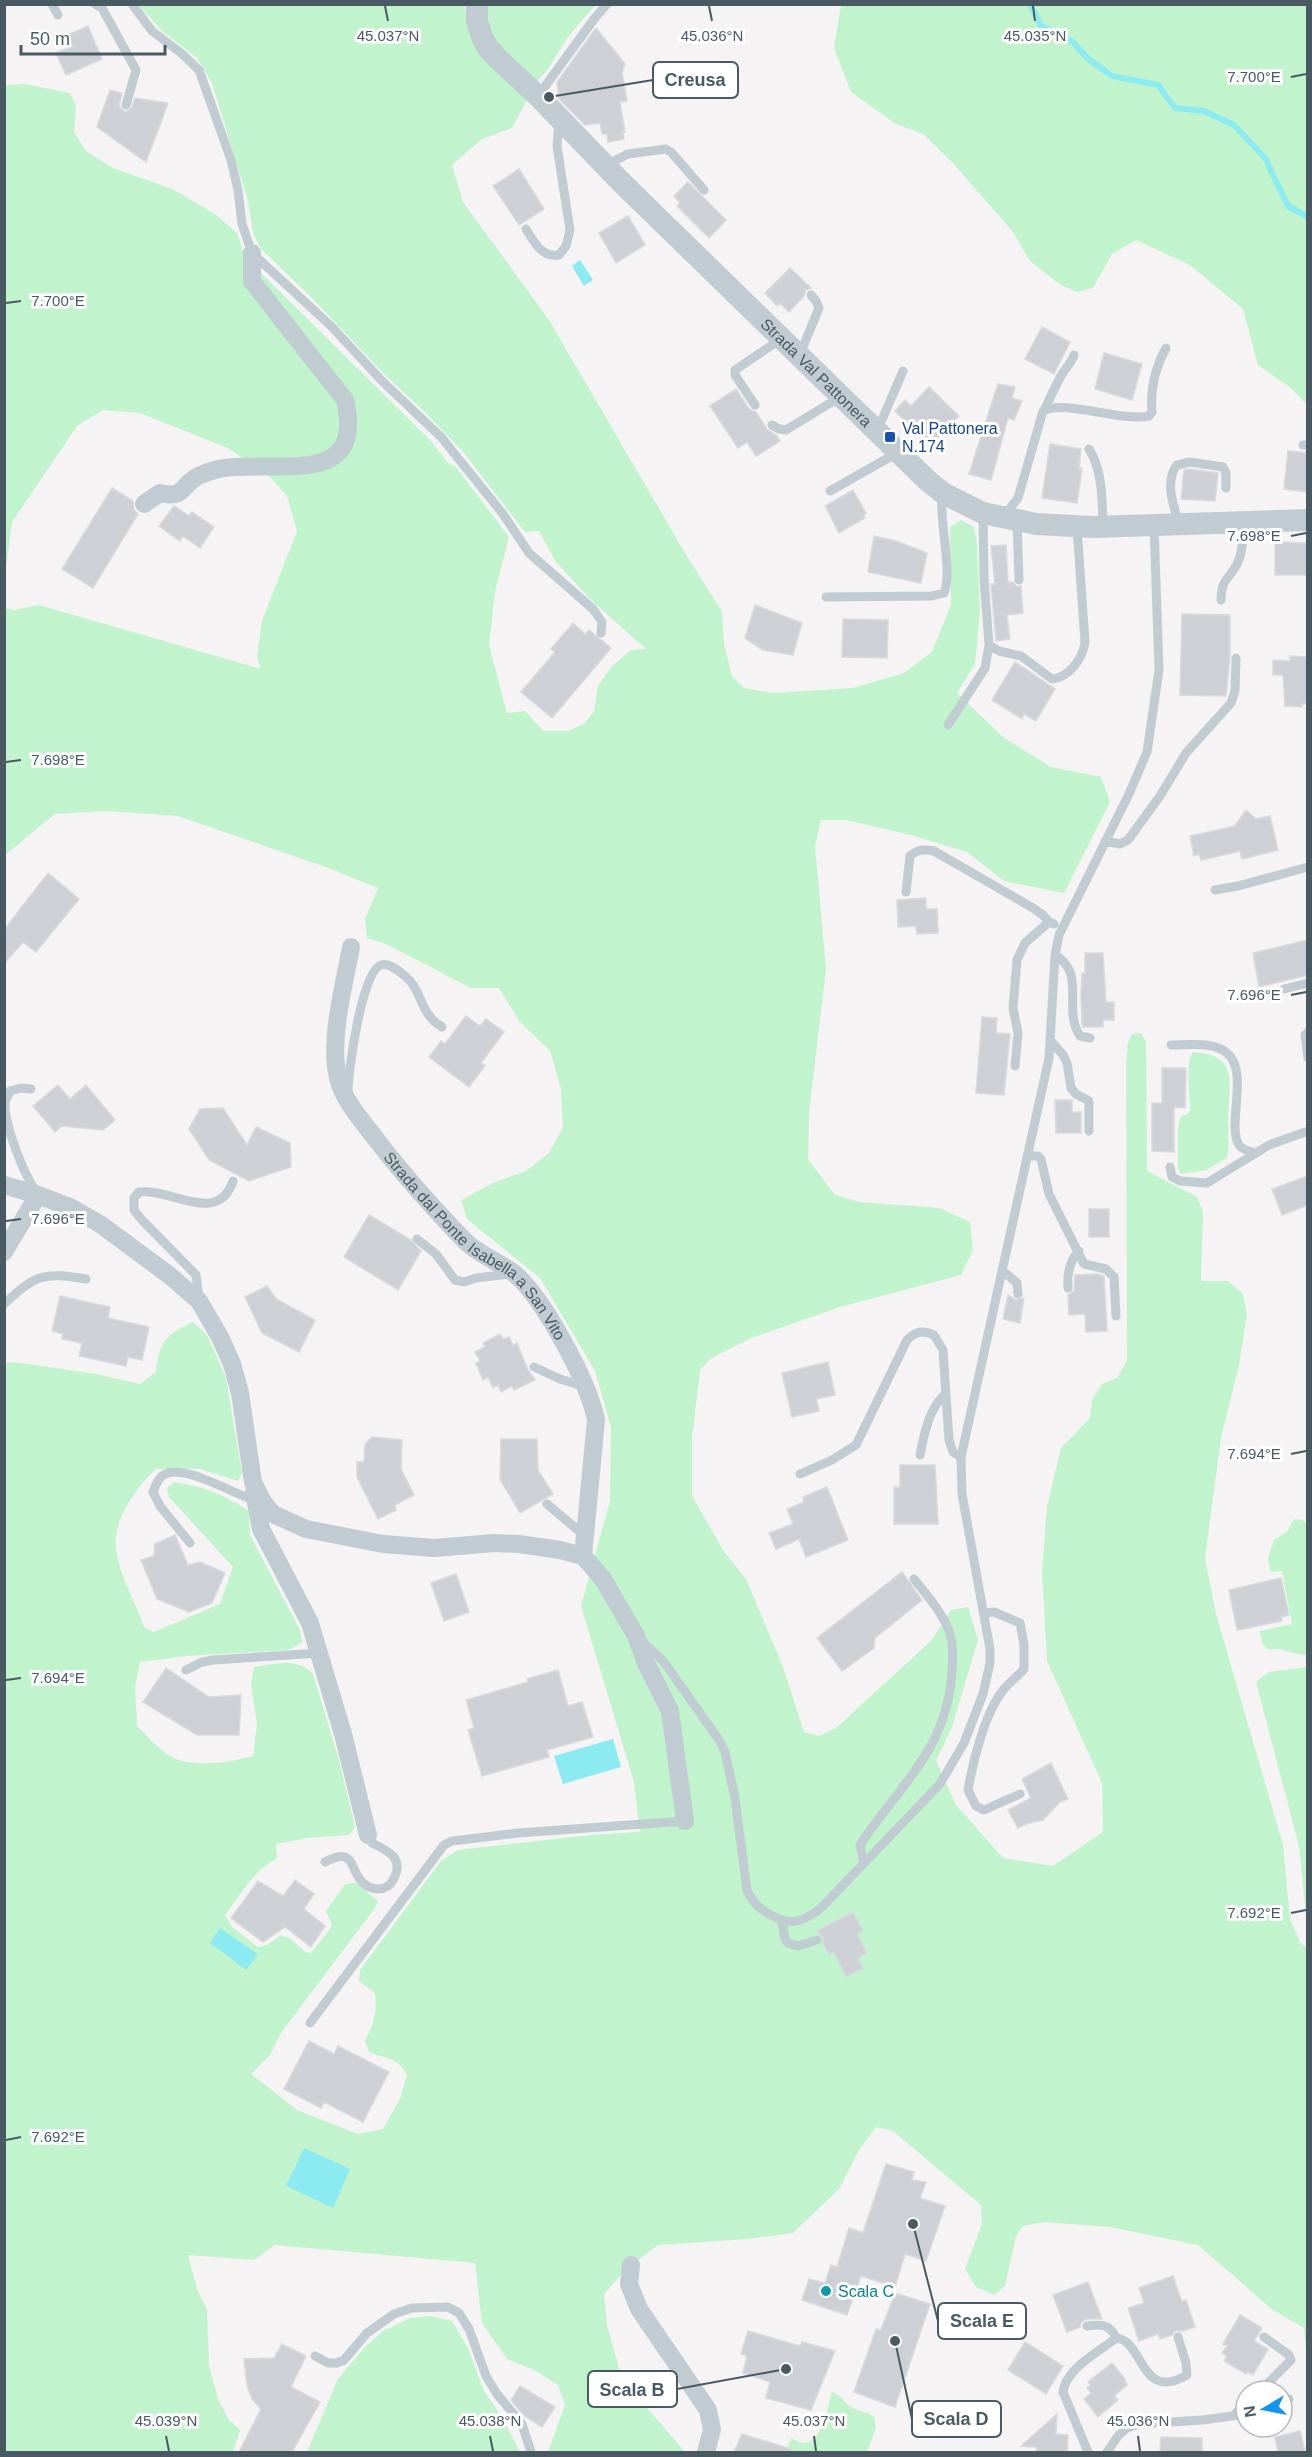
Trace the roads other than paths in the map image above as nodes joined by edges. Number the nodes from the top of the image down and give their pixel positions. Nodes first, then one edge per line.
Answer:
1 (52, 4) edge
2 (95, 4) edge
3 (132, 4) edge
4 (477, 4) edge
5 (607, 4) edge
6 (58, 15) dead end
7 (538, 96) junction
8 (126, 105) dead end
9 (563, 123) junction
10 (606, 165) junction
11 (704, 190) dead end
12 (526, 229) dead end
13 (252, 253) junction
14 (811, 295) dead end
15 (781, 339) junction
16 (1166, 348) dead end
17 (1074, 355) dead end
18 (799, 357) junction
19 (903, 371) dead end
20 (840, 397) junction
21 (755, 405) dead end
22 (1045, 408) junction
23 (772, 424) dead end
24 (878, 432) junction
25 (1089, 449) dead end
26 (899, 452) junction
27 (1226, 488) dead end
28 (830, 491) dead end
29 (942, 493) junction
30 (144, 504) dead end
31 (1001, 518) junction
32 (1308, 520) edge
33 (1244, 522) junction
34 (1179, 524) junction
35 (1154, 525) junction
36 (1102, 526) junction
37 (1077, 527) junction
38 (1019, 580) dead end
39 (826, 597) dead end
40 (1221, 600) dead end
41 (601, 633) dead end
42 (990, 645) junction
43 (1236, 658) dead end
44 (948, 725) dead end
45 (1105, 841) junction
46 (1308, 867) edge
47 (1215, 890) dead end
48 (906, 892) dead end
49 (1049, 922) junction
50 (1062, 926) junction
51 (351, 947) dead end
52 (1055, 955) junction
53 (1308, 983) edge
54 (1284, 989) dead end
55 (442, 1027) dead end
56 (1308, 1032) edge
57 (1090, 1038) dead end
58 (1051, 1041) junction
59 (1171, 1045) dead end
60 (1308, 1058) edge
61 (1015, 1066) dead end
62 (31, 1089) dead end
63 (348, 1100) junction
64 (1089, 1131) dead end
65 (1308, 1131) edge
66 (1255, 1153) junction
67 (1028, 1156) junction
68 (1170, 1167) dead end
69 (233, 1181) dead end
70 (4, 1185) edge
71 (38, 1195) junction
72 (417, 1239) dead end
73 (1079, 1251) junction
74 (4, 1252) edge
75 (1002, 1270) junction
76 (515, 1274) junction
77 (86, 1279) dead end
78 (1068, 1288) dead end
79 (1018, 1294) dead end
80 (199, 1301) junction
81 (4, 1304) edge
82 (1116, 1316) dead end
83 (534, 1367) dead end
84 (586, 1387) junction
85 (946, 1393) junction
86 (920, 1455) dead end
87 (961, 1457) junction
88 (800, 1474) dead end
89 (254, 1491) junction
90 (547, 1504) dead end
91 (585, 1536) junction
92 (190, 1543) dead end
93 (583, 1556) junction
94 (914, 1579) dead end
95 (984, 1613) junction
96 (636, 1636) junction
97 (320, 1653) junction
98 (186, 1670) dead end
99 (1020, 1794) dead end
100 (685, 1821) joint
101 (368, 1835) joint
102 (326, 1862) dead end
103 (864, 1863) junction
104 (782, 1922) junction
105 (817, 1940) dead end
106 (310, 2023) dead end
107 (631, 2265) dead end
108 (1087, 2325) dead end
109 (1178, 2337) dead end
110 (1264, 2337) dead end
111 (1116, 2338) junction
112 (315, 2356) dead end
113 (1272, 2379) edge
114 (1234, 2414) edge
115 (531, 2452) edge
116 (706, 2452) edge
117 (1088, 2452) edge
118 (1107, 2452) edge

1 - 6 lane
2 - 8 lane
3 - 13 lane
4 - 7 street, Strada Val Pattonera
5 - 7 lane
7 - 9 street, Strada Val Pattonera
9 - 10 street, Strada Val Pattonera
9 - 12 lane
10 - 11 lane
10 - 15 street, Strada Val Pattonera
13 - 30 street
13 - 41 lane
14 - 18 lane
15 - 18 street, Strada Val Pattonera
15 - 21 lane
16 - 22 lane
17 - 22 lane
18 - 20 street, Strada Val Pattonera
19 - 24 lane
20 - 23 lane
20 - 24 street, Strada Val Pattonera
22 - 31 lane
24 - 26 street, Strada Val Pattonera
25 - 36 lane
26 - 28 lane
26 - 29 street, Strada Val Pattonera
27 - 34 lane
29 - 31 street, Strada Val Pattonera
29 - 39 lane
31 - 37 street, Strada Val Pattonera
31 - 38 lane
31 - 42 lane
32 - 33 street, Strada Val Pattonera
33 - 34 street, Strada Val Pattonera
33 - 40 lane
34 - 35 street, Strada Val Pattonera
35 - 36 street, Strada Val Pattonera
35 - 45 lane
36 - 37 street, Strada Val Pattonera
37 - 42 lane
42 - 44 lane
43 - 45 lane
45 - 50 lane
46 - 47 lane
48 - 49 lane
49 - 50 lane
49 - 61 lane
50 - 52 lane
51 - 63 street, Strada dal Ponte Isabella a San Vito
52 - 57 lane
52 - 58 lane
53 - 54 lane
55 - 63 lane
56 - 60 lane
58 - 64 lane
58 - 67 lane
59 - 66 lane
62 - 71 lane
63 - 76 street, Strada dal Ponte Isabella a San Vito
65 - 66 lane
66 - 68 lane
67 - 73 lane
67 - 75 lane
69 - 80 lane
70 - 71 street
71 - 74 street
71 - 80 street
72 - 76 lane
73 - 78 lane
73 - 82 lane
75 - 79 lane
75 - 87 lane
76 - 84 street, Strada dal Ponte Isabella a San Vito
77 - 81 lane
80 - 89 street
83 - 84 lane
84 - 91 street, Strada dal Ponte Isabella a San Vito
85 - 86 lane
85 - 87 lane
85 - 88 lane
87 - 95 lane
89 - 92 lane
89 - 93 street
89 - 97 street
90 - 91 lane
91 - 93 street, Strada dal Ponte Isabella a San Vito
93 - 96 street
94 - 103 lane
95 - 99 lane
95 - 103 lane
96 - 100 street
96 - 104 lane
97 - 98 lane
97 - 101 street
100 - 106 lane
101 - 102 lane
103 - 104 lane
104 - 105 lane
107 - 116 street
108 - 111 lane
109 - 111 lane
110 - 113 lane
111 - 117 lane
112 - 115 lane
114 - 118 lane

